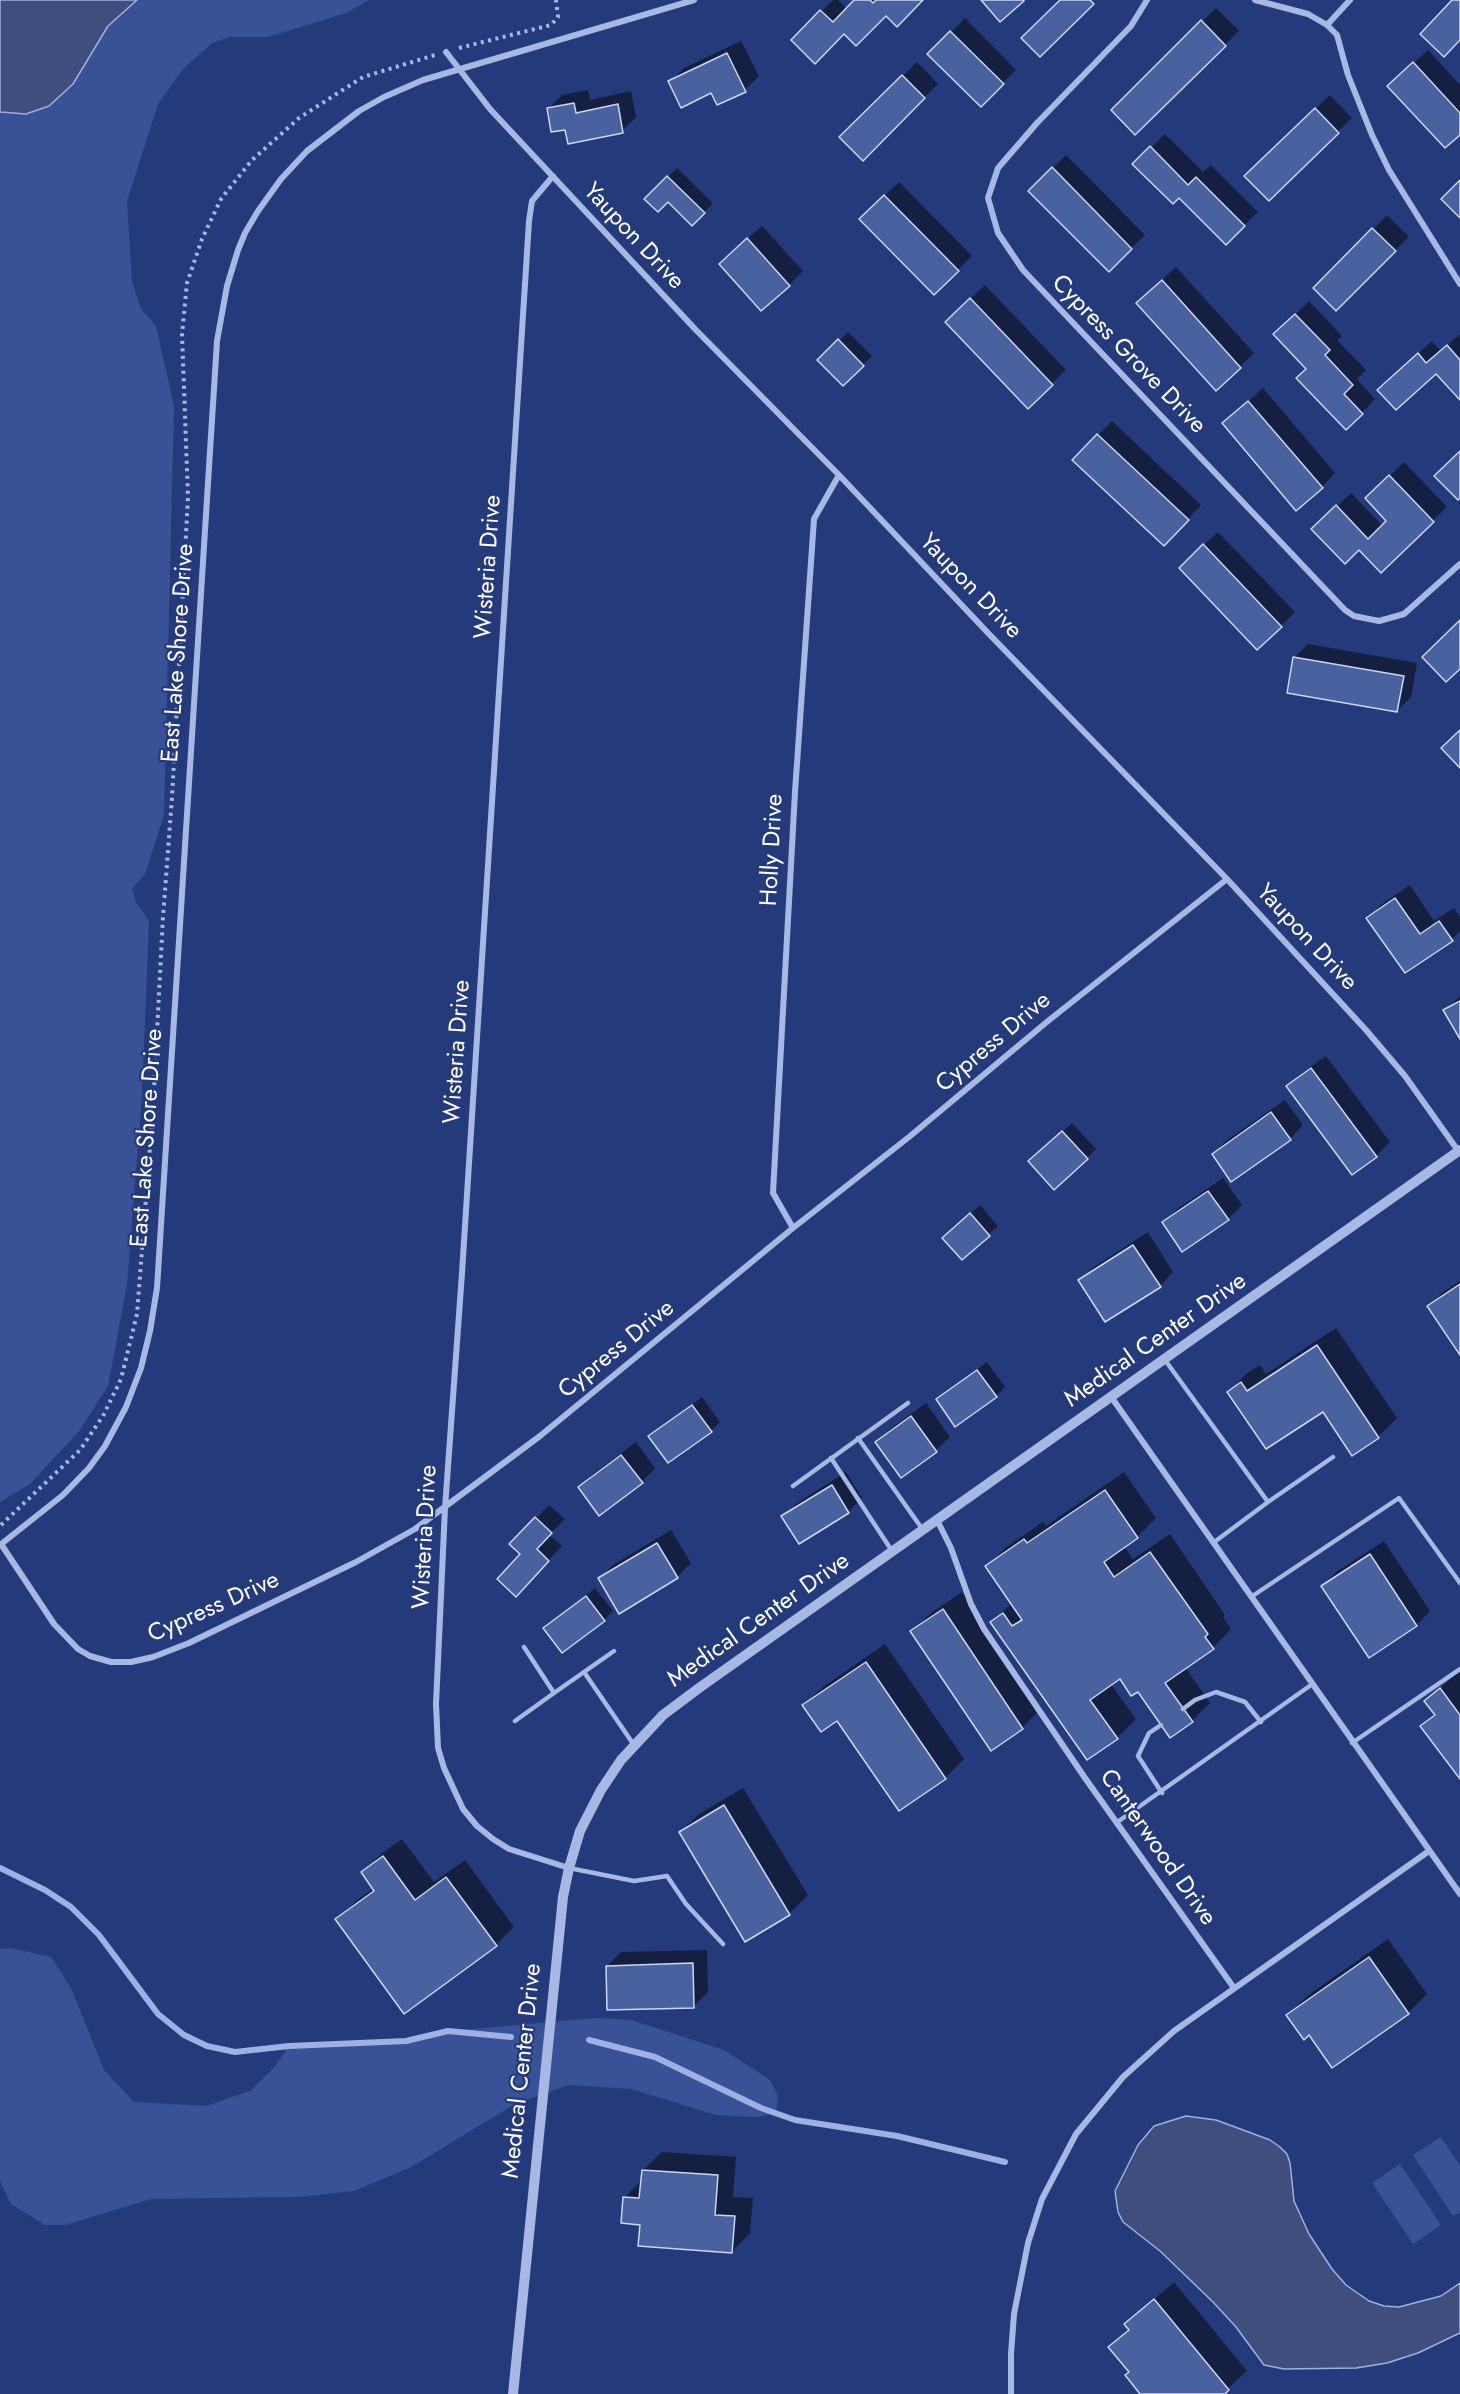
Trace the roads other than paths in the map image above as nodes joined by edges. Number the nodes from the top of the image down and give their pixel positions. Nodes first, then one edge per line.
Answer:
1 (694, 0) edge
2 (1147, 0) edge
3 (1255, 0) edge
4 (1350, 0) edge
5 (1328, 25) junction
6 (446, 52) road end
7 (458, 69) junction
8 (553, 176) junction
9 (1460, 284) edge
10 (839, 475) junction
11 (1460, 564) edge
12 (1227, 879) junction
13 (1460, 1152) edge
14 (793, 1228) junction
15 (1165, 1360) junction
16 (1112, 1398) junction
17 (909, 1403) dead end
18 (858, 1438) junction
19 (1333, 1457) dead end
20 (831, 1458) junction
21 (793, 1486) dead end
22 (1268, 1502) junction
23 (444, 1508) junction
24 (938, 1520) junction
25 (923, 1530) junction
26 (1213, 1543) junction
27 (1, 1544) edge
28 (892, 1552) junction
29 (1460, 1583) edge
30 (1251, 1597) junction
31 (524, 1647) dead end
32 (614, 1651) dead end
33 (1460, 1669) edge
34 (584, 1672) junction
35 (1311, 1685) junction
36 (554, 1693) junction
37 (1183, 1709) dead end
38 (515, 1720) dead end
39 (1261, 1722) junction
40 (1161, 1725) dead end
41 (1352, 1743) junction
42 (634, 1744) junction
43 (1162, 1793) junction
44 (1116, 1823) junction
45 (1429, 1851) junction
46 (569, 1868) junction
47 (1460, 1894) edge
48 (723, 1944) dead end
49 (1234, 1988) junction
50 (513, 2394) edge
51 (1011, 2394) edge

1 - 7 street, East Lake Shore Drive
2 - 11 street, Cypress Grove Drive
3 - 5 street
4 - 5 street
5 - 9 street
6 - 7 street, Yaupon Drive
7 - 8 street, Yaupon Drive
7 - 27 street, East Lake Shore Drive
8 - 10 street, Yaupon Drive
8 - 23 street, Wisteria Drive
10 - 12 street, Yaupon Drive
10 - 14 street, Holly Drive
12 - 13 street, Yaupon Drive
12 - 14 street, Cypress Drive
13 - 15 street, Medical Center Drive
14 - 23 street, Cypress Drive
15 - 16 street, Medical Center Drive
15 - 22 lane
16 - 24 street, Medical Center Drive
16 - 26 street
17 - 18 lane
18 - 20 lane
18 - 25 lane
19 - 22 lane
20 - 21 lane
20 - 28 lane
22 - 26 lane
23 - 27 street, Cypress Drive
23 - 46 street, Wisteria Drive
24 - 25 street, Medical Center Drive
24 - 44 street, Canterwood Drive
25 - 28 street, Medical Center Drive
26 - 30 street
28 - 42 street, Medical Center Drive
29 - 30 lane
30 - 35 street
31 - 36 lane
32 - 34 lane
33 - 41 lane
34 - 36 lane
34 - 42 lane
35 - 39 lane
35 - 41 street
36 - 38 lane
37 - 39 lane
39 - 43 lane
40 - 43 lane
41 - 45 street
42 - 46 street, Medical Center Drive
43 - 44 lane
44 - 49 street, Canterwood Drive
45 - 47 street
45 - 49 street
46 - 48 lane
46 - 50 street, Medical Center Drive
49 - 51 street

